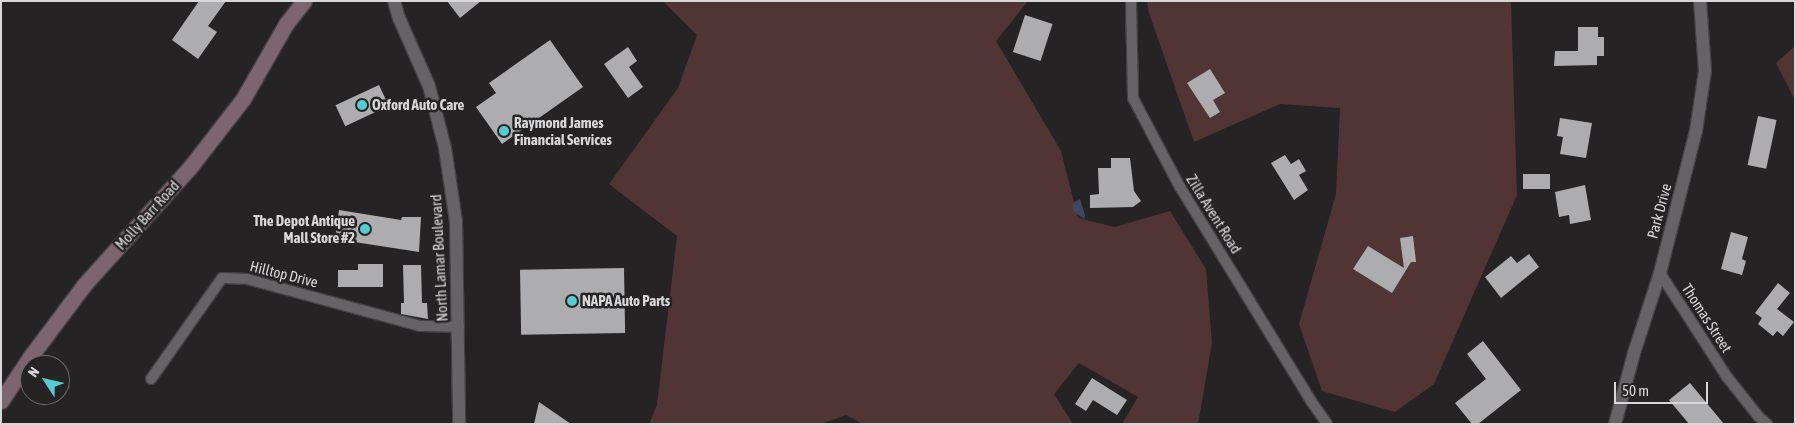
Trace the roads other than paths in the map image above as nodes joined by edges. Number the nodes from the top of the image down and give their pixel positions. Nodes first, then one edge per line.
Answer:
1 (290, 1) edge
2 (304, 1) edge
3 (1131, 1) edge
4 (1700, 1) edge
5 (393, 4) edge
6 (286, 24) junction
7 (1660, 273) junction
8 (459, 327) junction
9 (151, 379) dead end
10 (1, 401) edge
11 (459, 424) edge
12 (1327, 424) edge
13 (1615, 424) edge
14 (1767, 424) edge

1 - 6 main road, Molly Barr Road
2 - 6 main road, Molly Barr Road
3 - 12 street, Zilla Avent Road
4 - 7 street, Park Drive
5 - 8 street, North Lamar Boulevard
6 - 10 main road, Molly Barr Road
7 - 13 street, Park Drive
7 - 14 street, Thomas Street
8 - 9 street, Hilltop Drive
8 - 11 street, North Lamar Boulevard

